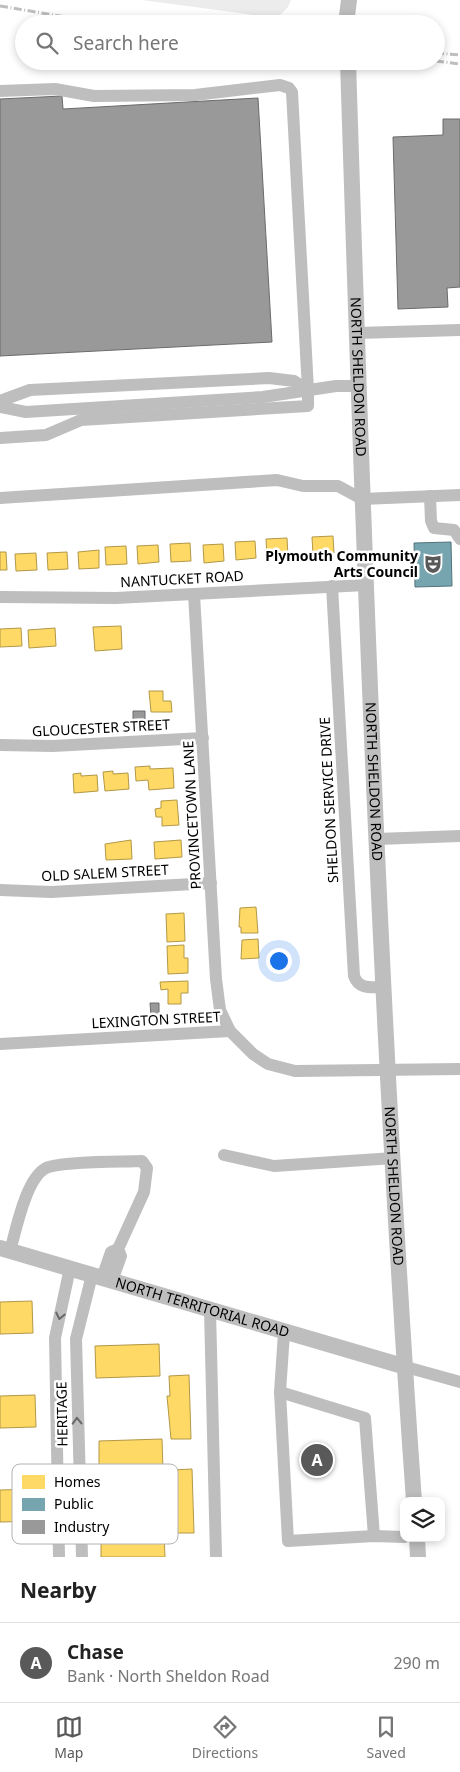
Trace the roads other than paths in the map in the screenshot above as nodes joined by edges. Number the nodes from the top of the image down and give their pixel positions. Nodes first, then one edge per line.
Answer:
1 (345, 0) edge
2 (349, 0) edge
3 (346, 15) edge
4 (347, 15) edge
5 (348, 70) edge
6 (0, 91) edge
7 (460, 330) edge
8 (356, 333) junction
9 (358, 386) junction
10 (308, 390) junction
11 (0, 401) edge
12 (0, 406) edge
13 (0, 438) edge
14 (460, 495) edge
15 (430, 496) junction
16 (0, 498) edge
17 (362, 499) junction
18 (460, 539) edge
19 (366, 585) junction
20 (332, 586) junction
21 (194, 594) junction
22 (0, 597) edge
23 (203, 738) junction
24 (0, 745) edge
25 (460, 836) edge
26 (377, 838) junction
27 (211, 883) junction
28 (0, 890) edge
29 (385, 988) junction
30 (230, 1031) junction
31 (0, 1044) edge
32 (460, 1069) edge
33 (389, 1070) junction
34 (224, 1155) dead end
35 (394, 1158) junction
36 (5, 1249) edge
37 (70, 1268) junction
38 (102, 1278) junction
39 (210, 1310) junction
40 (284, 1333) junction
41 (406, 1367) junction
42 (76, 1370) junction
43 (56, 1371) junction
44 (460, 1382) edge
45 (280, 1392) junction
46 (57, 1457) junction
47 (78, 1457) junction
48 (57, 1464) edge
49 (78, 1464) edge
50 (414, 1497) edge
51 (374, 1536) junction
52 (400, 1537) edge
53 (417, 1542) edge
54 (59, 1544) edge
55 (81, 1544) edge
56 (59, 1557) edge
57 (82, 1557) edge
58 (216, 1557) edge
59 (418, 1557) edge

1 - 3 main road
2 - 4 main road
5 - 8 main road, NORTH SHELDON ROAD
6 - 10 street
7 - 8 street
8 - 9 main road, NORTH SHELDON ROAD
9 - 10 street
9 - 17 main road, NORTH SHELDON ROAD
10 - 11 street
10 - 12 street
10 - 13 street
14 - 15 street
15 - 17 street
15 - 18 street
16 - 17 street
17 - 19 main road, NORTH SHELDON ROAD
19 - 20 street, NANTUCKET ROAD
19 - 26 main road, NORTH SHELDON ROAD
20 - 21 street, NANTUCKET ROAD
20 - 29 street, SHELDON SERVICE DRIVE
21 - 22 street, NANTUCKET ROAD
21 - 23 street, PROVINCETOWN LANE
23 - 24 street, GLOUCESTER STREET
23 - 27 street, PROVINCETOWN LANE
25 - 26 street
26 - 29 main road, NORTH SHELDON ROAD
27 - 28 street, OLD SALEM STREET
27 - 30 street, PROVINCETOWN LANE
29 - 33 main road, NORTH SHELDON ROAD
30 - 31 street, LEXINGTON STREET
30 - 33 street, LEXINGTON STREET
32 - 33 street, LEXINGTON STREET
33 - 35 main road, NORTH SHELDON ROAD
34 - 35 street
35 - 41 main road, NORTH SHELDON ROAD
36 - 37 main road, NORTH TERRITORIAL ROAD
36 - 38 street, HERITAGE
37 - 38 main road, NORTH TERRITORIAL ROAD
37 -> 43 street, HERITAGE
38 - 39 main road, NORTH TERRITORIAL ROAD
38 - 42 street, HERITAGE
39 - 40 main road, NORTH TERRITORIAL ROAD
39 - 58 street
40 - 41 main road, NORTH TERRITORIAL ROAD
40 - 45 street
41 - 44 street
41 - 50 main road, NORTH SHELDON ROAD
42 - 43 street, HERITAGE
47 -> 42 street, HERITAGE
43 - 46 street, HERITAGE
45 - 51 street
45 - 51 street
46 - 47 street, HERITAGE
46 - 48 street, HERITAGE
47 - 49 street, HERITAGE
51 - 52 street
53 - 59 main road
54 - 56 street, HERITAGE
55 - 57 street, HERITAGE

